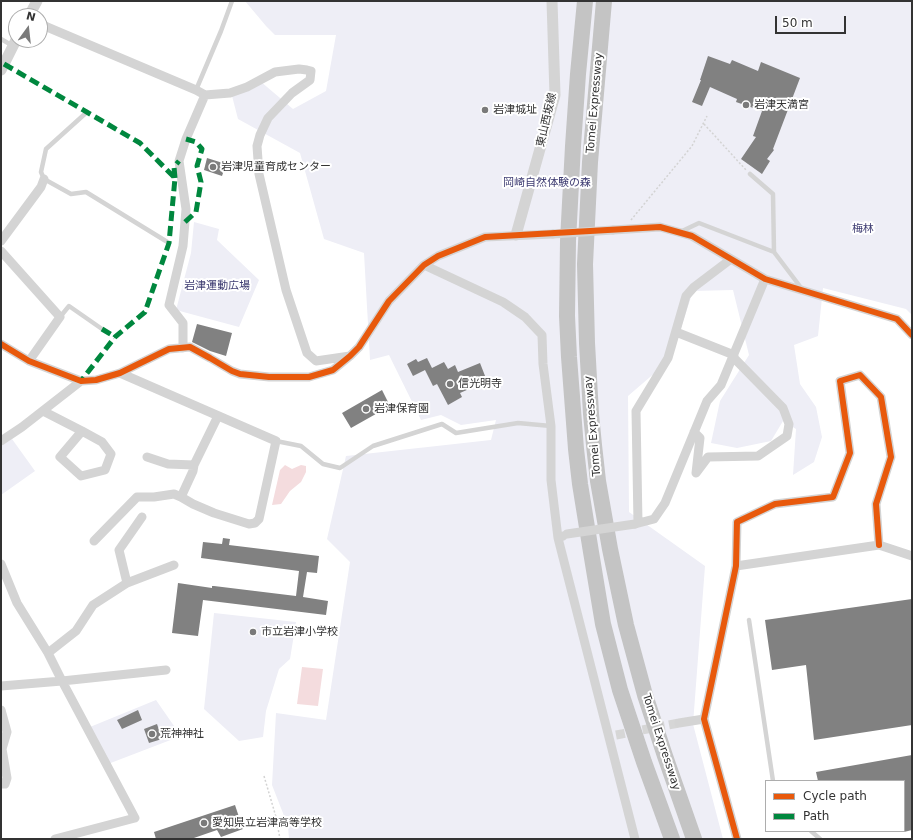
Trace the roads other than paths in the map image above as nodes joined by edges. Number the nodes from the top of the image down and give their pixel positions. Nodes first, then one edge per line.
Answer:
1 (232, 1) edge
2 (552, 1) edge
3 (585, 1) edge
4 (604, 1) edge
5 (48, 27) edge
6 (12, 48) edge
7 (1, 70) edge
8 (196, 90) junction
9 (205, 95) junction
10 (87, 112) dead end
11 (750, 174) road end
12 (44, 179) junction
13 (678, 232) junction
14 (516, 235) junction
15 (1, 241) edge
16 (169, 243) dead end
17 (1, 251) edge
18 (774, 252) junction
19 (731, 259) junction
20 (424, 265) junction
21 (765, 279) junction
22 (803, 291) junction
23 (60, 317) junction
24 (102, 329) dead end
25 (676, 332) junction
26 (912, 335) edge
27 (1, 344) edge
28 (183, 348) junction
29 (350, 356) junction
30 (733, 356) junction
31 (29, 361) junction
32 (120, 373) junction
33 (81, 381) junction
34 (42, 411) junction
35 (218, 416) junction
36 (551, 426) junction
37 (82, 431) junction
38 (694, 432) junction
39 (1, 441) edge
40 (276, 441) junction
41 (148, 456) dead end
42 (194, 465) junction
43 (181, 497) junction
44 (142, 517) dead end
45 (636, 524) junction
46 (558, 538) junction
47 (94, 541) dead end
48 (879, 545) junction
49 (912, 556) edge
50 (1, 564) edge
51 (174, 565) dead end
52 (736, 566) junction
53 (127, 584) junction
54 (750, 620) dead end
55 (48, 653) junction
56 (166, 670) dead end
57 (62, 681) junction
58 (1, 686) edge
59 (1, 710) edge
60 (704, 719) junction
61 (679, 723) tunnel mouth
62 (2, 749) edge
63 (773, 780) edge
64 (1, 784) edge
65 (812, 832) edge
66 (55, 839) edge
67 (635, 839) edge
68 (672, 839) edge
69 (694, 839) edge
70 (737, 839) edge
71 (820, 839) edge

1 - 8 lane
2 - 14 street, 東山西坂線
3 - 68 highway, Tomei Expressway
4 - 69 highway, Tomei Expressway
5 - 8 street
6 - 7 street
8 - 9 street
9 - 28 street
9 - 29 street
10 - 12 lane
11 - 18 lane
12 - 15 street
12 - 16 lane
13 - 14 street, bridge
13 - 18 lane
13 - 19 street
14 - 20 street
17 - 23 street
18 - 22 lane
19 - 21 street
19 - 25 street
20 - 29 street
20 - 36 street
21 - 22 street
21 - 30 street
22 - 26 street
23 - 24 lane
23 - 31 street
25 - 30 street
25 - 45 street
27 - 31 street
28 - 29 street
28 - 32 street
30 - 38 street
30 - 38 street
31 - 33 street
32 - 33 street
32 - 35 street
33 - 34 street
34 - 37 street
34 - 39 street
35 - 40 street
35 - 42 street
36 - 40 lane
36 - 46 street
37 - 37 street
38 - 45 street
40 - 43 street
41 - 42 street
42 - 43 street
43 - 47 street
44 - 53 street
45 - 46 street, bridge
46 - 67 street
48 - 49 street
48 - 52 street
48 - 52 street
50 - 55 street
51 - 53 street
52 - 60 street
53 - 55 street
54 - 63 lane
55 - 57 street
56 - 57 street
57 - 58 street
57 - 66 street
59 - 62 street
60 - 61 street
60 - 70 street
62 - 64 street
65 - 71 lane

